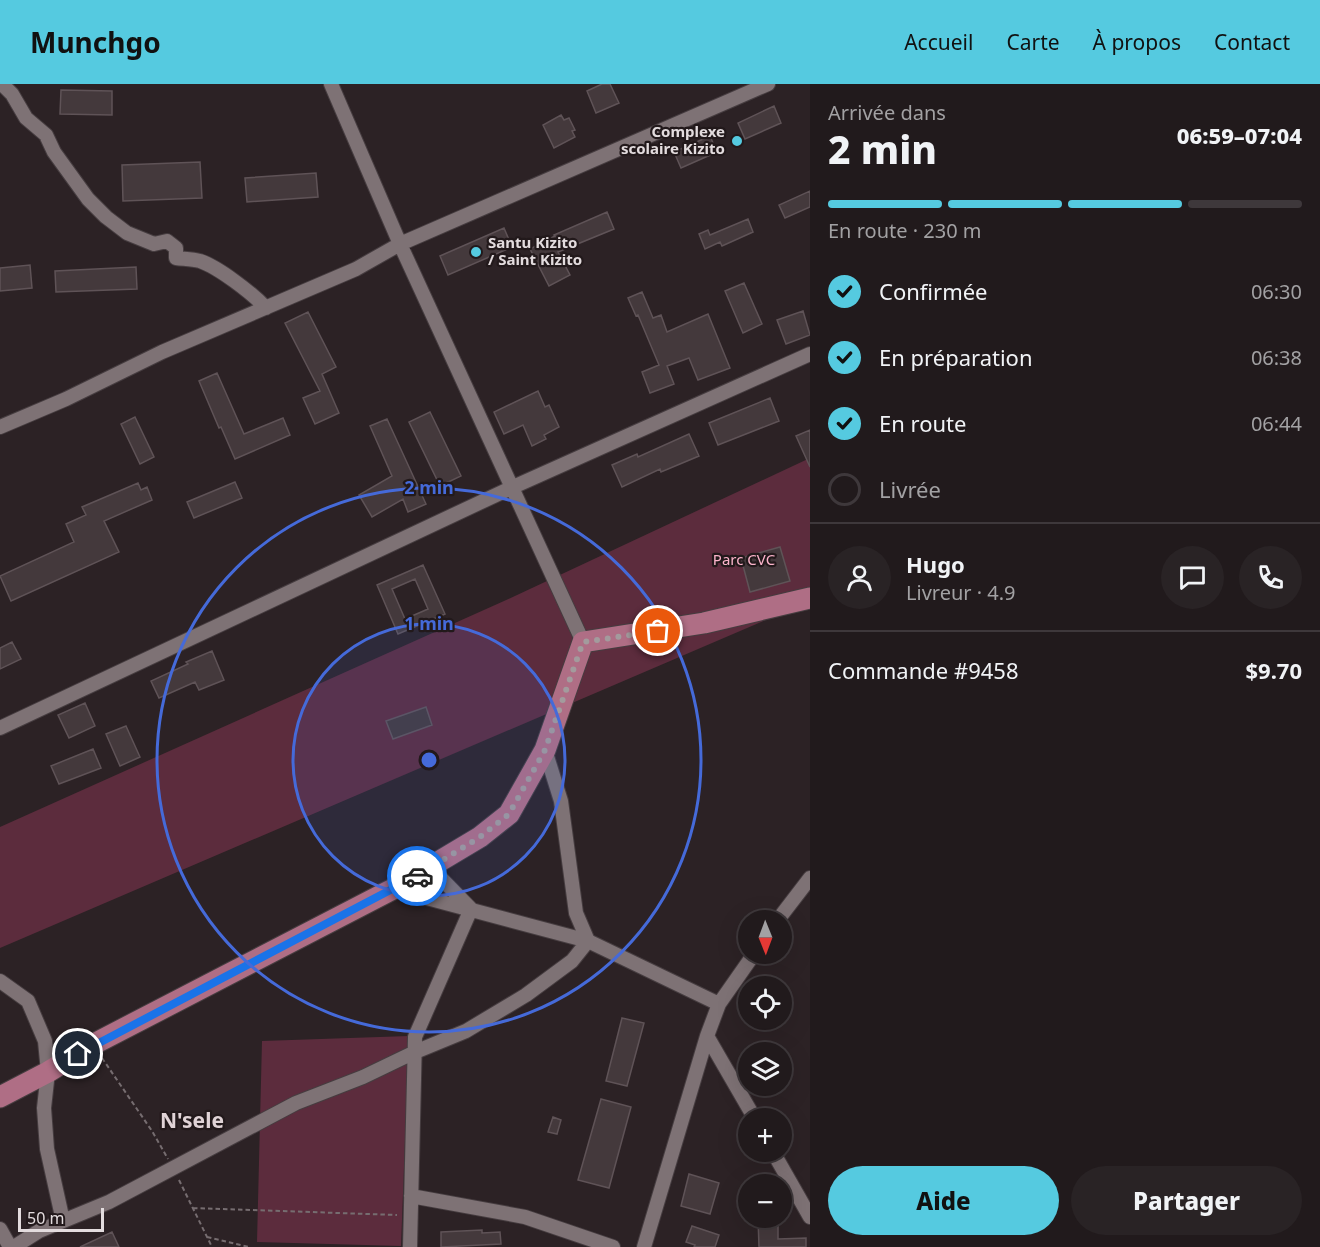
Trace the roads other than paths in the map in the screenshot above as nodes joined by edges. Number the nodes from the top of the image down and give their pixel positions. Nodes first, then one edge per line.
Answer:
1 (2, 84) edge
2 (331, 84) edge
3 (768, 84) edge
4 (400, 244) junction
5 (266, 308) junction
6 (810, 354) edge
7 (0, 427) edge
8 (513, 487) junction
9 (810, 598) edge
10 (583, 642) junction
11 (0, 728) edge
12 (545, 750) junction
13 (431, 868) junction
14 (810, 878) edge
15 (393, 890) junction
16 (471, 909) junction
17 (785, 910) edge
18 (588, 941) junction
19 (747, 964) edge
20 (0, 981) edge
21 (719, 1004) junction
22 (707, 1036) junction
23 (415, 1052) junction
24 (48, 1072) junction
25 (0, 1096) edge
26 (749, 1108) edge
27 (779, 1162) edge
28 (411, 1196) junction
29 (810, 1217) edge
30 (63, 1221) junction
31 (0, 1229) edge
32 (12, 1247) edge
33 (410, 1247) edge
34 (613, 1247) edge
35 (644, 1247) edge

1 - 5 street
2 - 4 street
3 - 4 street
4 - 5 street
4 - 8 street
5 - 7 street
6 - 8 street
8 - 10 street
8 - 11 street
9 - 10 main road
10 - 12 main road
12 - 13 main road
12 - 18 street
13 - 15 main road
13 - 16 street
14 - 17 street
15 - 16 street
15 - 24 main road
16 - 18 street
16 - 23 street
18 - 21 street
18 - 23 street
19 - 21 street
20 - 24 street
21 - 22 street
22 - 26 street
22 - 35 street
23 - 28 street
23 - 30 street
24 - 25 main road
24 - 30 street
27 - 29 street
28 - 33 street
28 - 34 street
30 - 32 street
31 - 32 street

